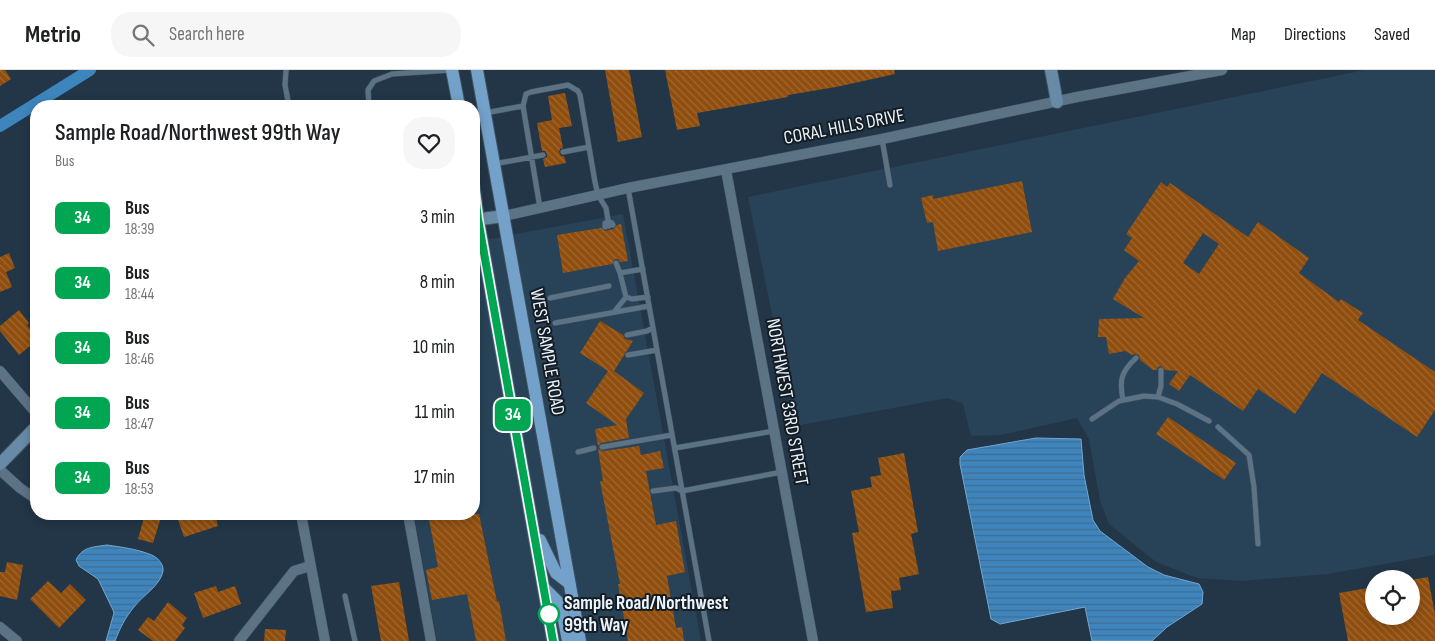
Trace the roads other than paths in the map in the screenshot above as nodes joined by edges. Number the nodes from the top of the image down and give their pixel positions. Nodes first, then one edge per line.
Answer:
1 (286, 70) edge
2 (452, 70) edge
3 (477, 70) edge
4 (1052, 70) edge
5 (1222, 70) edge
6 (405, 72) edge
7 (288, 100) edge
8 (369, 100) edge
9 (458, 100) edge
10 (1057, 102) junction
11 (523, 106) junction
12 (485, 113) junction
13 (882, 139) junction
14 (589, 147) junction
15 (564, 152) dead end
16 (543, 155) dead end
17 (532, 157) junction
18 (494, 164) junction
19 (726, 170) junction
20 (890, 185) dead end
21 (628, 188) junction
22 (598, 195) junction
23 (540, 208) junction
24 (504, 216) junction
25 (480, 219) edge
26 (609, 225) dead end
27 (480, 241) edge
28 (616, 263) dead end
29 (643, 269) junction
30 (620, 273) junction
31 (609, 286) dead end
32 (626, 297) junction
33 (550, 298) dead end
34 (648, 298) junction
35 (649, 306) junction
36 (613, 313) junction
37 (555, 323) dead end
38 (653, 328) junction
39 (627, 334) dead end
40 (657, 350) junction
41 (628, 355) dead end
42 (1136, 358) dead end
43 (1161, 370) dead end
44 (0, 371) edge
45 (1158, 397) junction
46 (1123, 400) junction
47 (30, 406) edge
48 (1092, 419) dead end
49 (1209, 421) dead end
50 (1218, 427) dead end
51 (775, 431) junction
52 (30, 433) edge
53 (672, 435) junction
54 (602, 447) dead end
55 (594, 448) dead end
56 (675, 448) junction
57 (578, 452) dead end
58 (0, 464) edge
59 (0, 470) edge
60 (782, 472) junction
61 (653, 491) dead end
62 (682, 491) junction
63 (30, 495) edge
64 (302, 520) edge
65 (409, 520) edge
66 (533, 524) junction
67 (1258, 544) dead end
68 (310, 566) junction
69 (570, 583) junction
70 (544, 588) junction
71 (345, 596) dead end
72 (0, 627) edge
73 (16, 641) edge
74 (239, 641) edge
75 (325, 641) edge
76 (355, 641) edge
77 (431, 641) edge
78 (553, 641) edge
79 (568, 641) edge
80 (580, 641) edge
81 (709, 641) edge
82 (813, 641) edge

1 - 7 lane
2 - 6 lane
2 - 9 main road
3 - 12 main road, WEST SAMPLE ROAD
4 - 10 street
5 - 10 street, CORAL HILLS DRIVE
6 - 8 lane
10 - 13 street, CORAL HILLS DRIVE
11 - 12 lane
11 - 14 lane
11 - 17 lane
12 - 18 main road, WEST SAMPLE ROAD
13 - 19 street, CORAL HILLS DRIVE
13 - 20 lane
14 - 15 lane
14 - 22 lane
16 - 17 lane
17 - 18 lane
17 - 23 lane
18 - 24 main road, WEST SAMPLE ROAD
19 - 21 street, CORAL HILLS DRIVE
19 - 51 street, NORTHWEST 33RD STREET
21 - 22 street, CORAL HILLS DRIVE
21 - 29 lane
22 - 23 street, CORAL HILLS DRIVE
22 - 26 lane
23 - 24 street, CORAL HILLS DRIVE
24 - 25 street, CORAL HILLS DRIVE
24 - 69 main road, WEST SAMPLE ROAD
27 - 66 main road
28 - 30 lane
29 - 30 lane
29 - 34 lane
30 - 32 lane
31 - 33 lane
32 - 34 lane
32 - 36 lane
34 - 35 lane
35 - 36 lane
35 - 38 lane
36 - 37 lane
38 - 39 lane
38 - 40 lane
40 - 41 lane
40 - 53 lane
42 - 46 lane
43 - 45 lane
44 - 47 street
45 - 46 lane
45 - 49 lane
46 - 48 lane
50 - 67 lane
51 - 56 lane
51 - 60 street, NORTHWEST 33RD STREET
52 - 58 street
53 - 54 lane
53 - 56 lane
55 - 57 lane
56 - 62 lane
59 - 63 street
60 - 62 lane
60 - 82 street, NORTHWEST 33RD STREET
61 - 62 lane
62 - 81 lane
64 - 68 street
65 - 77 street
66 - 69 main road
66 - 70 main road
68 - 74 street
68 - 75 street
69 - 80 main road, WEST SAMPLE ROAD
70 - 78 main road
70 - 79 main road
71 - 76 lane
72 - 73 street

